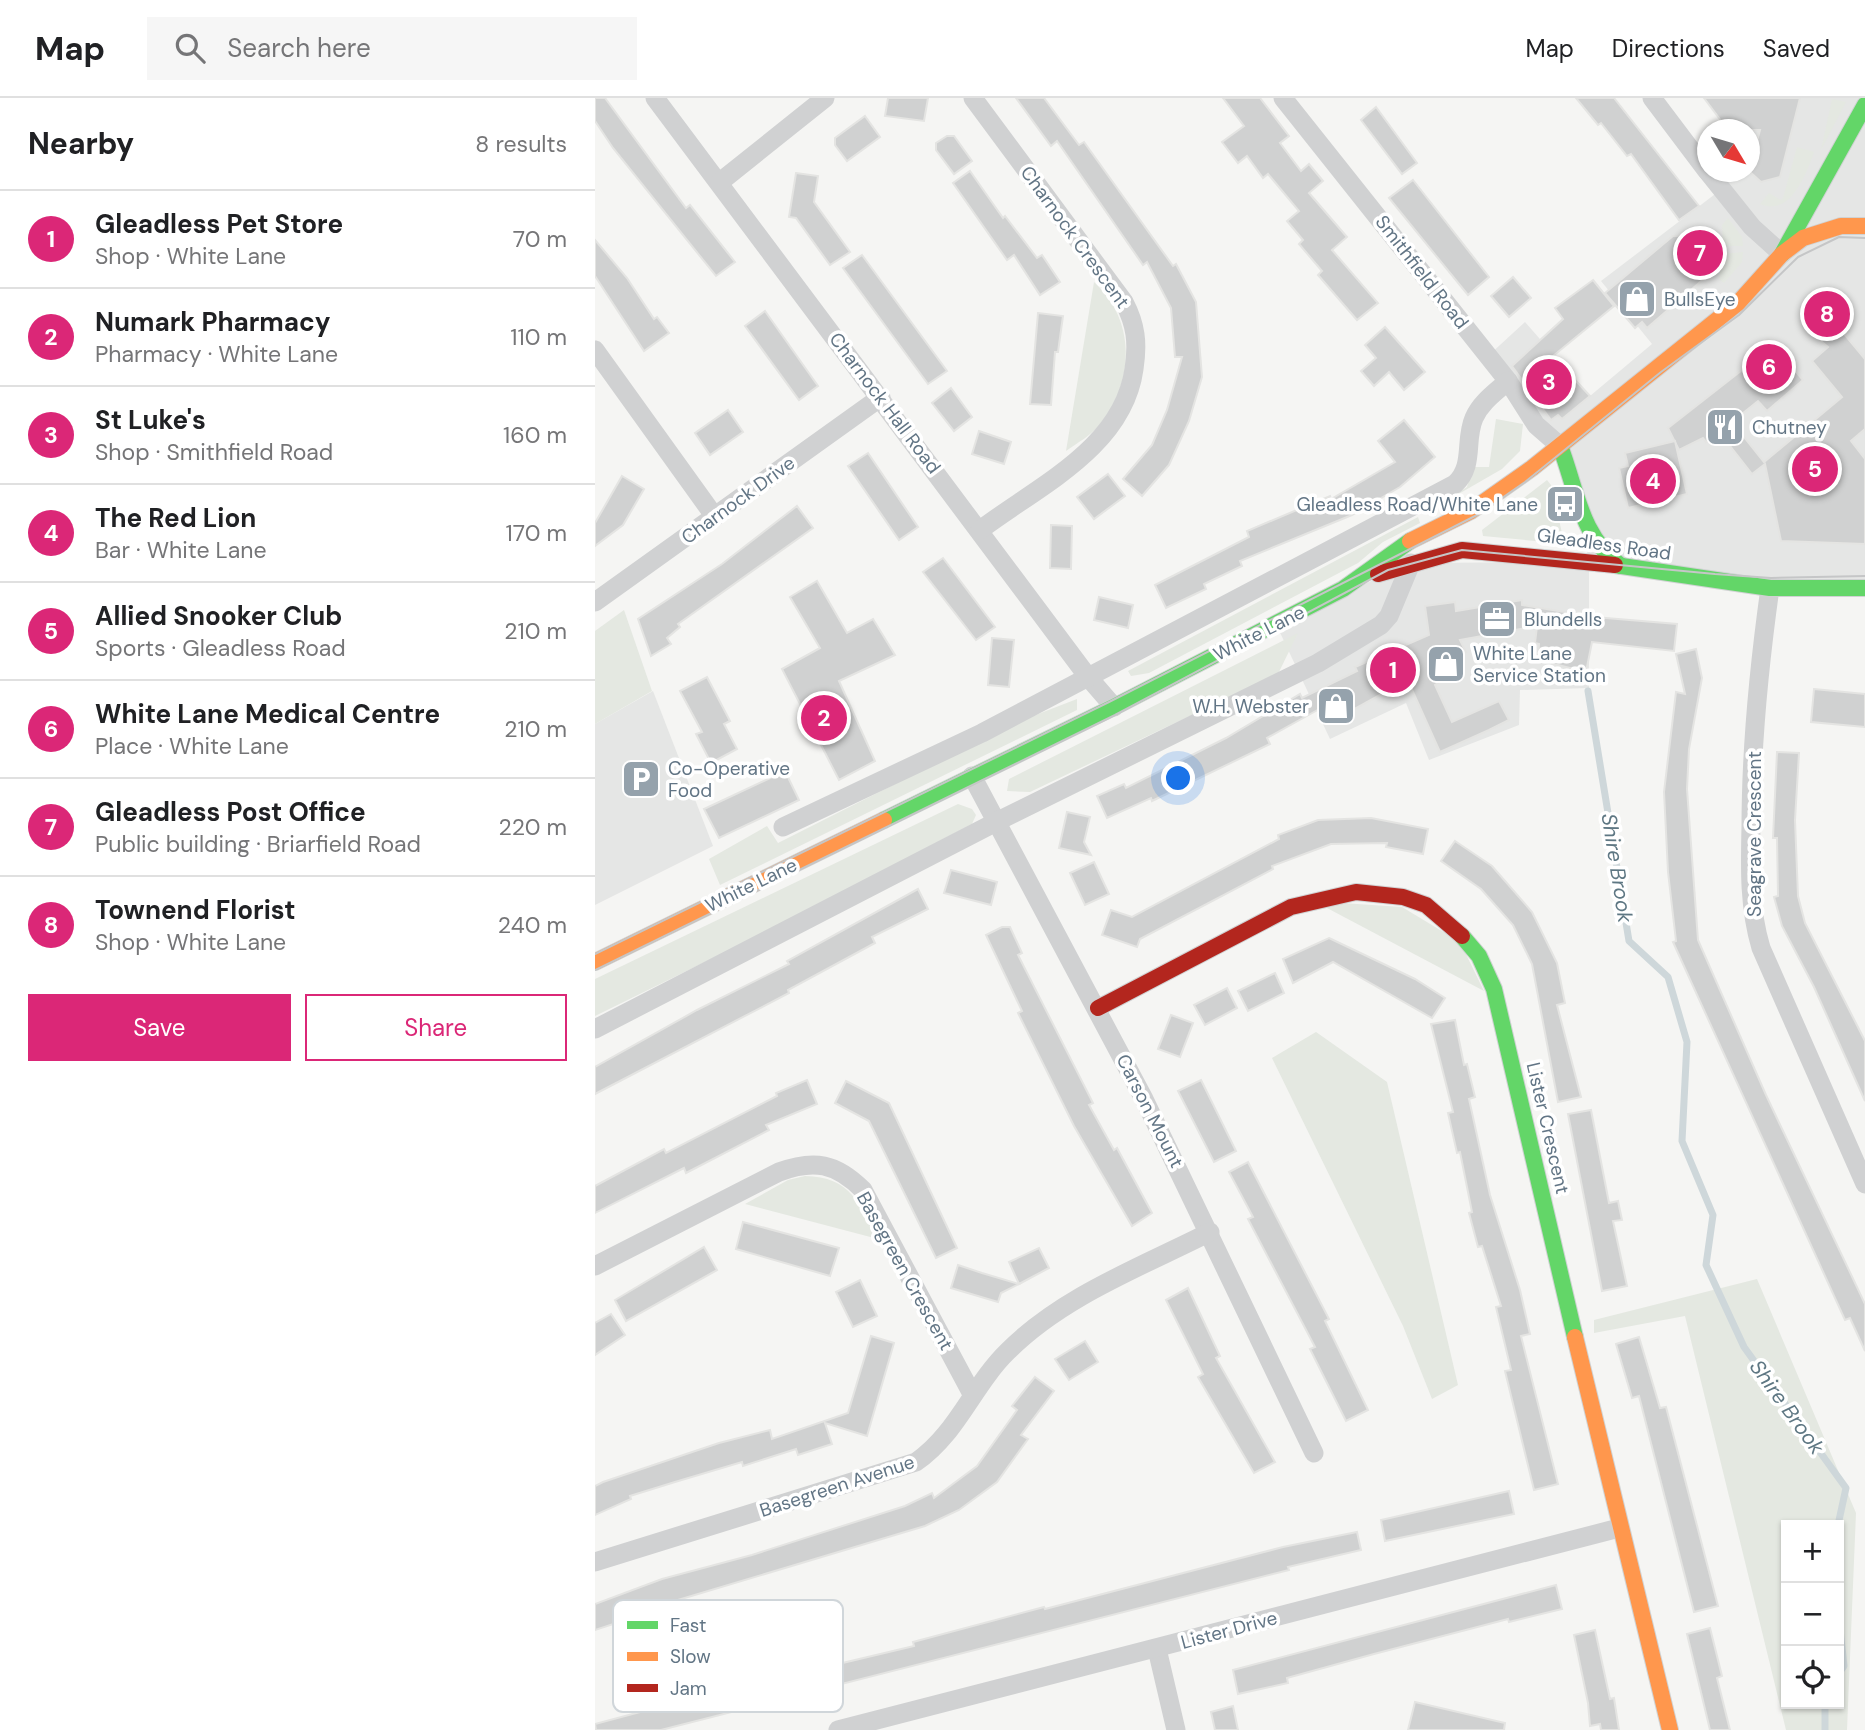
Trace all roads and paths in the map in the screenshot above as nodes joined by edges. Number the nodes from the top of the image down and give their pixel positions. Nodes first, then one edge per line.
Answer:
1 (655, 98) edge
2 (825, 98) edge
3 (973, 98) edge
4 (1283, 98) edge
5 (1652, 98) edge
6 (1865, 105) edge
7 (1697, 157) edge
8 (720, 182) junction
9 (1717, 182) edge
10 (1865, 226) edge
11 (1782, 254) junction
12 (595, 350) edge
13 (1508, 381) junction
14 (881, 397) junction
15 (1560, 446) junction
16 (715, 517) junction
17 (980, 530) junction
18 (1411, 562) junction
19 (1621, 566) junction
20 (1865, 587) edge
21 (1770, 588) junction
22 (1343, 589) junction
23 (595, 602) edge
24 (1088, 677) junction
25 (1114, 707) junction
26 (972, 776) junction
27 (998, 821) junction
28 (783, 827) dead end
29 (595, 962) edge
30 (1098, 1008) junction
31 (595, 1029) edge
32 (1865, 1184) edge
33 (1210, 1232) junction
34 (595, 1266) edge
35 (972, 1394) junction
36 (1314, 1453) dead end
37 (1619, 1528) junction
38 (595, 1562) edge
39 (1157, 1649) junction
40 (838, 1730) edge
41 (1176, 1730) edge
42 (1670, 1730) edge

1 - 8 street, Charnock Hall Road
2 - 8 street
3 - 17 street, Charnock Crescent
4 - 13 street, Smithfield Road
5 - 7 street
6 - 11 main road
8 - 14 street, Charnock Hall Road
9 - 11 street
10 - 11 main road, White Lane
11 - 15 main road, White Lane
12 - 16 street
13 - 15 street, Smithfield Road
13 - 24 street, White Lane
14 - 16 street, Charnock Drive
14 - 17 street, Charnock Hall Road
15 - 19 main road
15 - 22 main road, White Lane
16 - 23 street, Charnock Drive
17 - 24 street, Charnock Hall Road
18 - 19 main road, Gleadless Road
18 - 22 main road, Gleadless Road
18 - 27 street
19 - 21 main road, Gleadless Road
20 - 21 main road, Gleadless Road
21 - 32 street, Seagrave Crescent
22 - 25 main road, White Lane
24 - 25 street, Charnock Hall Road
24 - 28 street, White Lane
25 - 26 main road, White Lane
26 - 27 street, Carson Mount
26 - 29 main road, White Lane
27 - 30 street, Carson Mount
27 - 31 street
30 - 33 street, Carson Mount
30 - 37 main road, Lister Crescent
33 - 35 street, Basegreen Avenue
33 - 36 street, Carson Mount
34 - 35 street, Basegreen Crescent
35 - 38 street, Basegreen Avenue
37 - 39 street, Lister Drive
37 - 42 main road, Lister Crescent
39 - 40 street, Lister Drive
39 - 41 street

